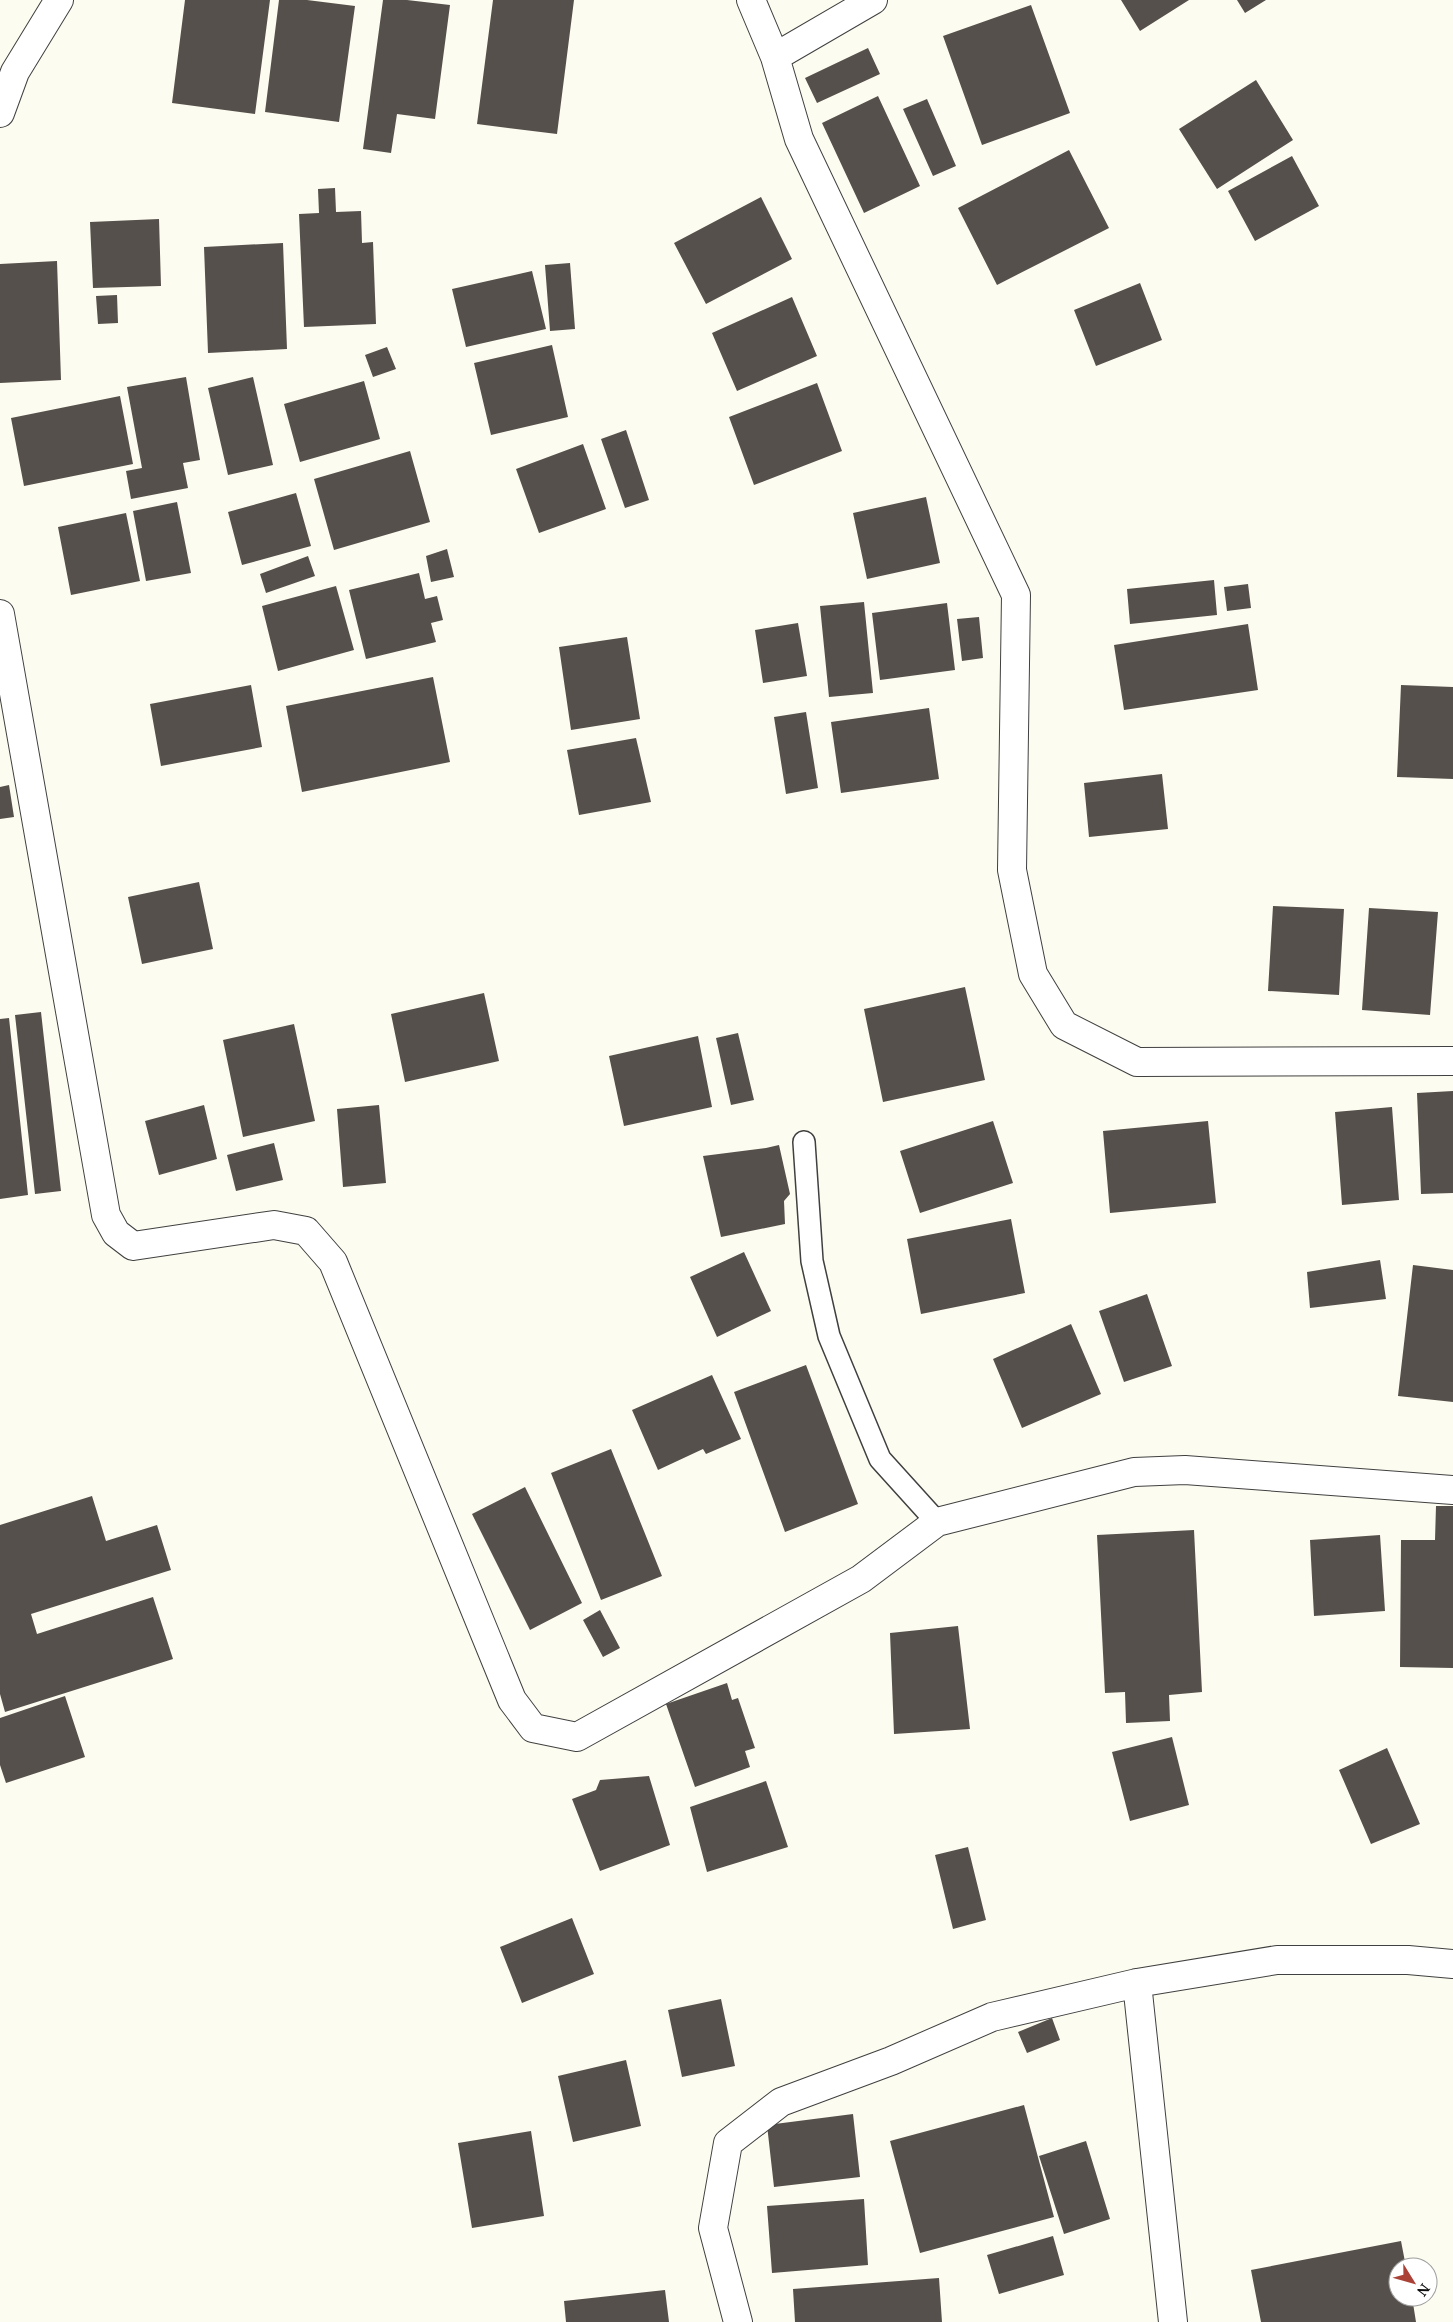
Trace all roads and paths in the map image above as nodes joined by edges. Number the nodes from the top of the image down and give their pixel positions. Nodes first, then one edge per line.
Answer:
1 (59, 0) edge
2 (751, 0) edge
3 (873, 0) edge
4 (775, 57) junction
5 (0, 113) edge
6 (0, 614) edge
7 (1453, 1061) edge
8 (804, 1142) dead end
9 (1453, 1490) edge
10 (937, 1522) junction
11 (1453, 1964) edge
12 (1136, 1983) junction
13 (738, 2322) edge
14 (1173, 2322) edge

1 - 5 street
2 - 4 street
3 - 4 street
4 - 7 street
6 - 10 street
8 - 10 lane
9 - 10 street
11 - 12 street
12 - 13 street
12 - 14 street

